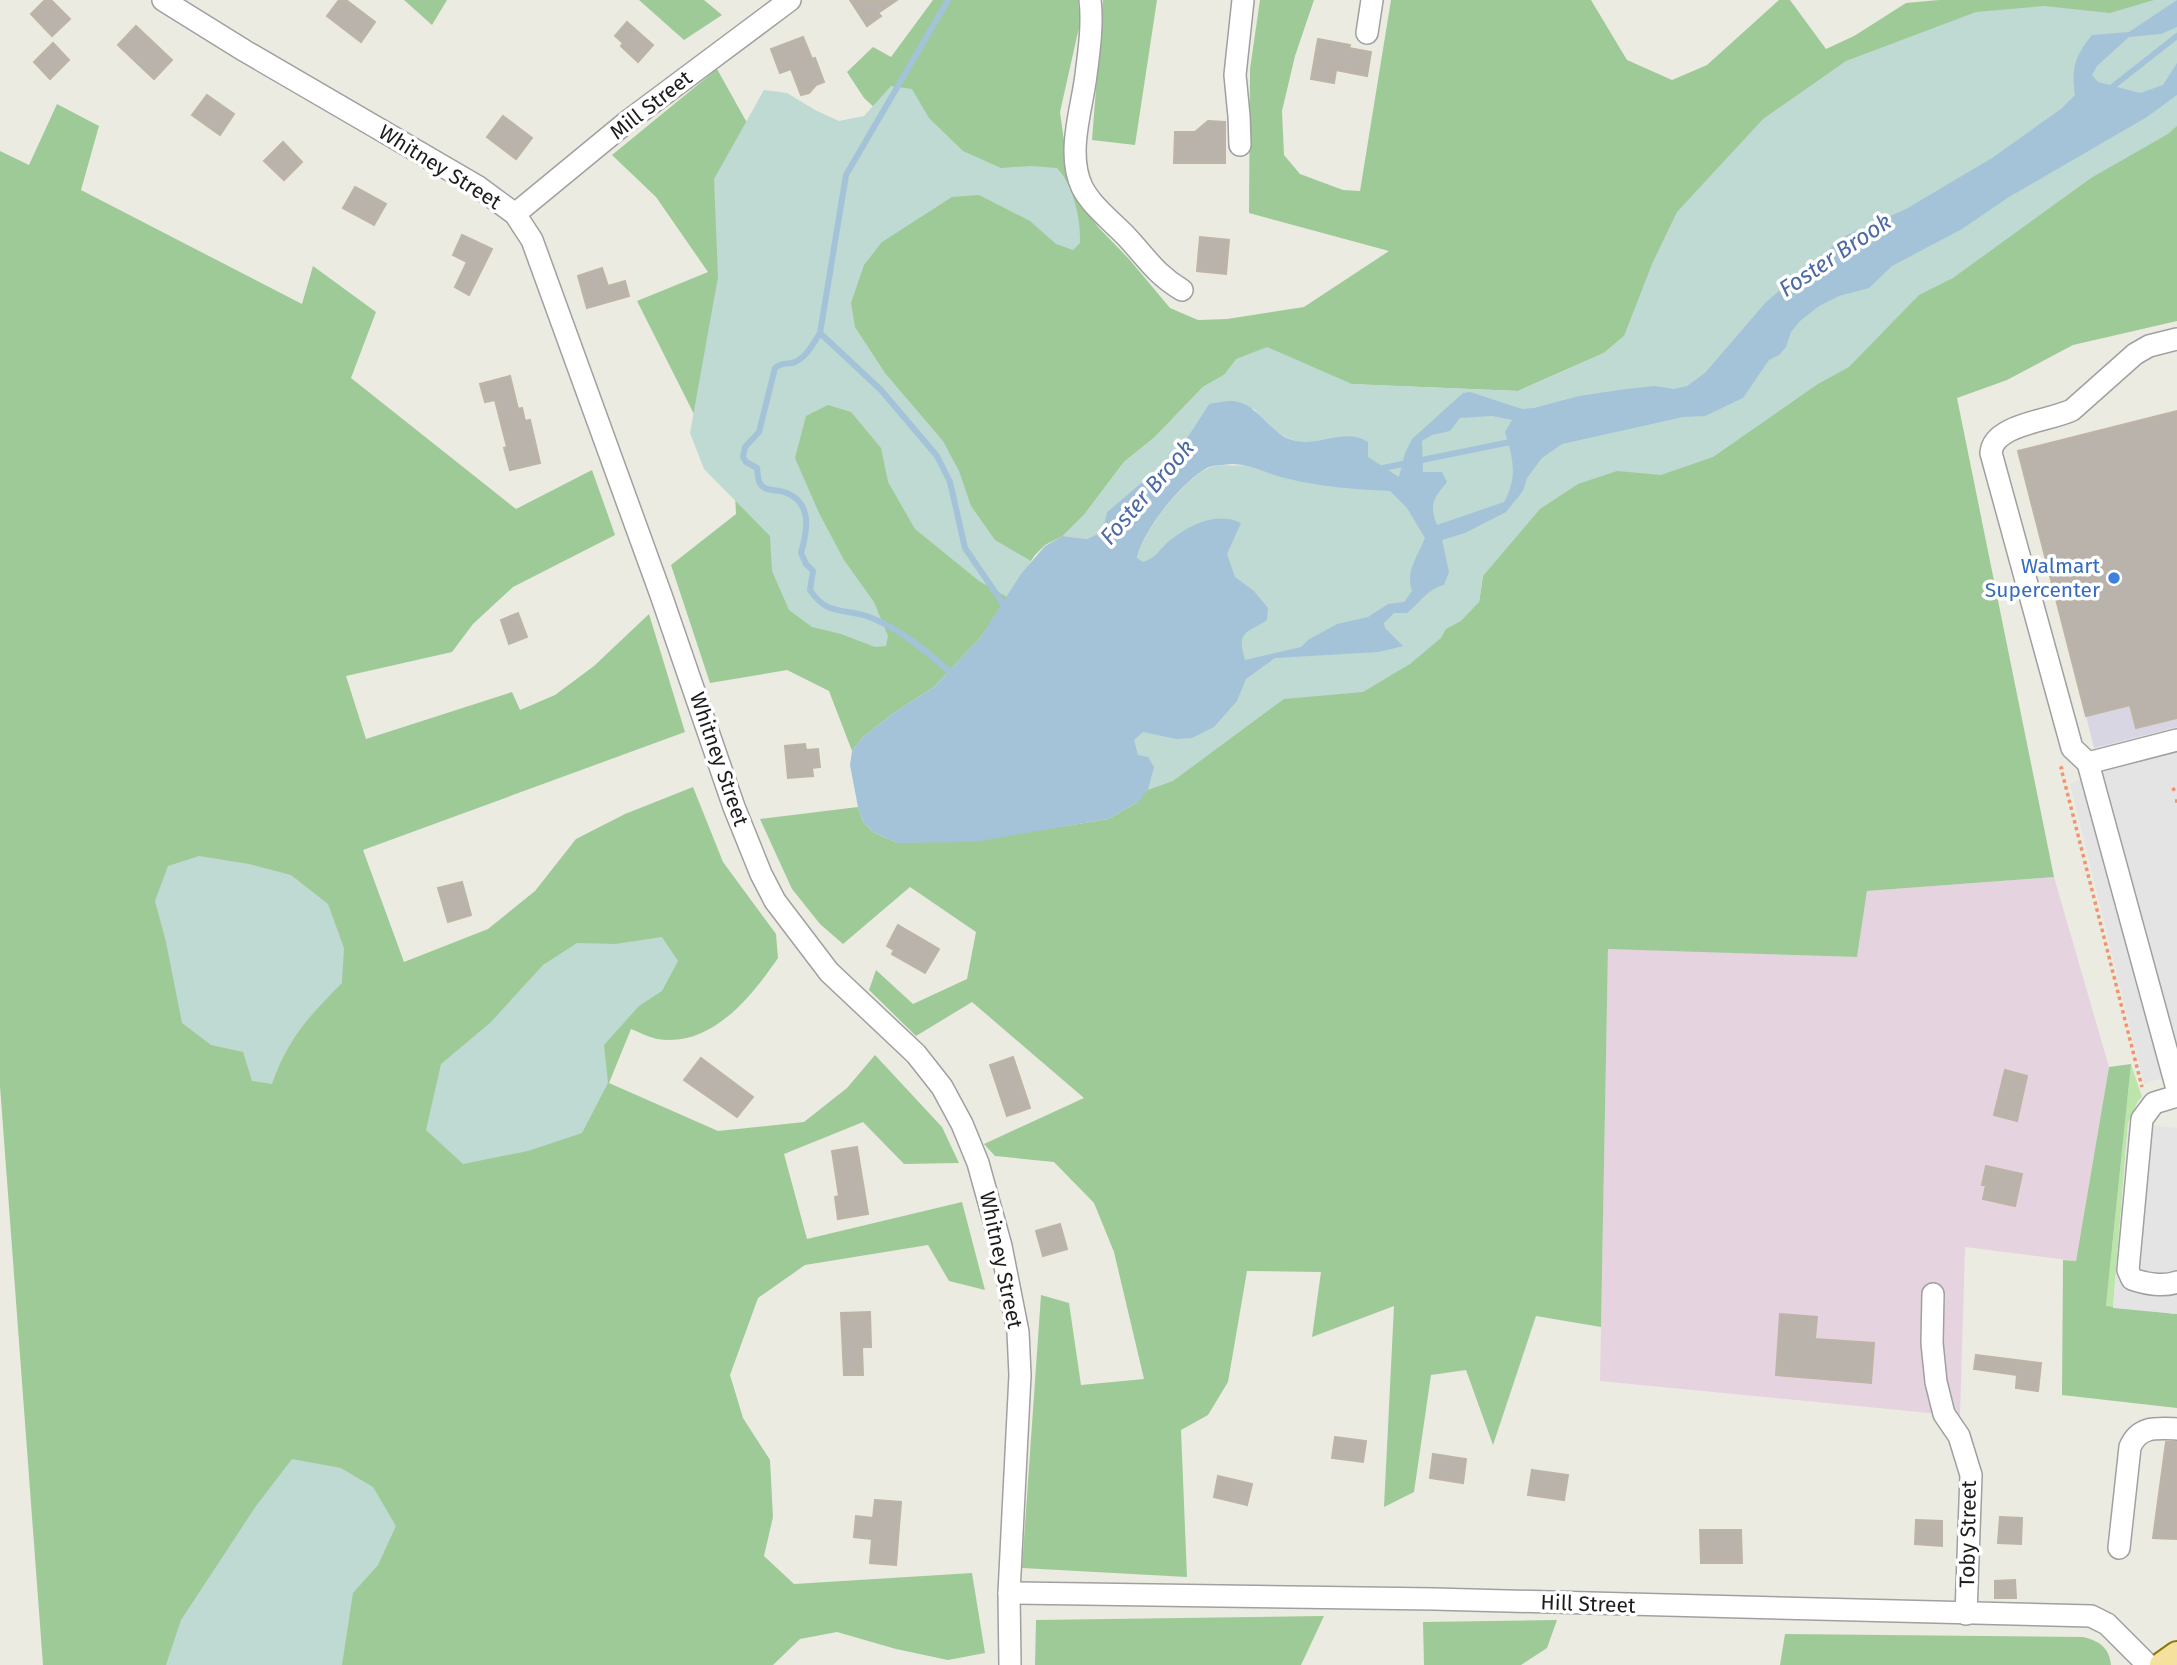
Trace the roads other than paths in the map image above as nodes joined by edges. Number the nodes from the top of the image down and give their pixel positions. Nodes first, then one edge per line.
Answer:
1 (163, 0) edge
2 (790, 0) edge
3 (1090, 0) edge
4 (1242, 0) edge
5 (1372, 0) edge
6 (1367, 33) dead end
7 (1240, 145) dead end
8 (515, 214) junction
9 (1182, 290) dead end
10 (2177, 339) edge
11 (2177, 740) edge
12 (2078, 763) junction
13 (2177, 1089) edge
14 (2177, 1096) edge
15 (2177, 1282) edge
16 (1933, 1294) dead end
17 (2177, 1429) edge
18 (2119, 1548) dead end
19 (1009, 1593) junction
20 (1966, 1614) junction
21 (2177, 1655) edge
22 (1010, 1665) edge
23 (2148, 1665) edge
24 (2163, 1665) edge

1 - 8 street, Whitney Street
2 - 8 street, Mill Street
3 - 9 street
4 - 7 street
5 - 6 street
8 - 19 street, Whitney Street
10 - 12 street
11 - 12 street
12 - 13 street
14 - 15 street
16 - 20 street, Toby Street
17 - 18 street
19 - 20 street, Hill Street
19 - 22 street, Whitney Street
20 - 23 street, Hill Street
21 - 24 main road

